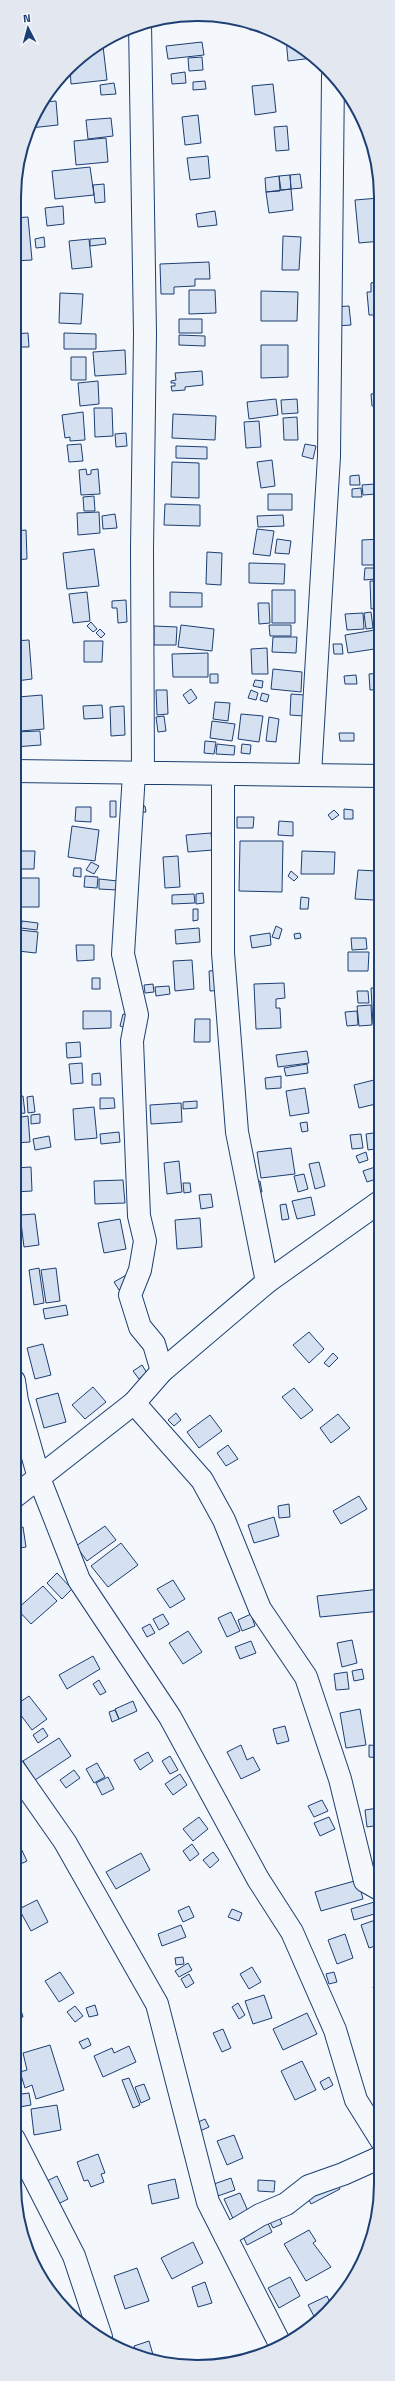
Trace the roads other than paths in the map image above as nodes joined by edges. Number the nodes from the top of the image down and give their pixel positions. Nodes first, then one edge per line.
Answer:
1 (140, 30) edge
2 (333, 84) edge
3 (21, 770) edge
4 (139, 773) junction
5 (223, 774) junction
6 (310, 774) junction
7 (374, 776) edge
8 (374, 1209) edge
9 (267, 1282) junction
10 (162, 1371) junction
11 (134, 1403) junction
12 (21, 1415) edge
13 (39, 1478) junction
14 (21, 1492) edge
15 (21, 1779) edge
16 (374, 1886) edge
17 (374, 2129) edge
18 (21, 2153) edge
19 (374, 2160) edge
20 (226, 2236) junction
21 (99, 2330) edge
22 (278, 2341) edge

1 - 4 main road
2 - 6 main road
3 - 4 main road
4 - 5 main road
4 - 10 main road
5 - 6 main road
5 - 9 main road
6 - 7 main road
8 - 9 main road
9 - 10 main road
10 - 11 main road
11 - 13 main road
11 - 16 main road
12 - 13 main road
13 - 14 main road
13 - 17 main road
15 - 20 main road
18 - 21 main road
19 - 20 main road
20 - 22 main road

